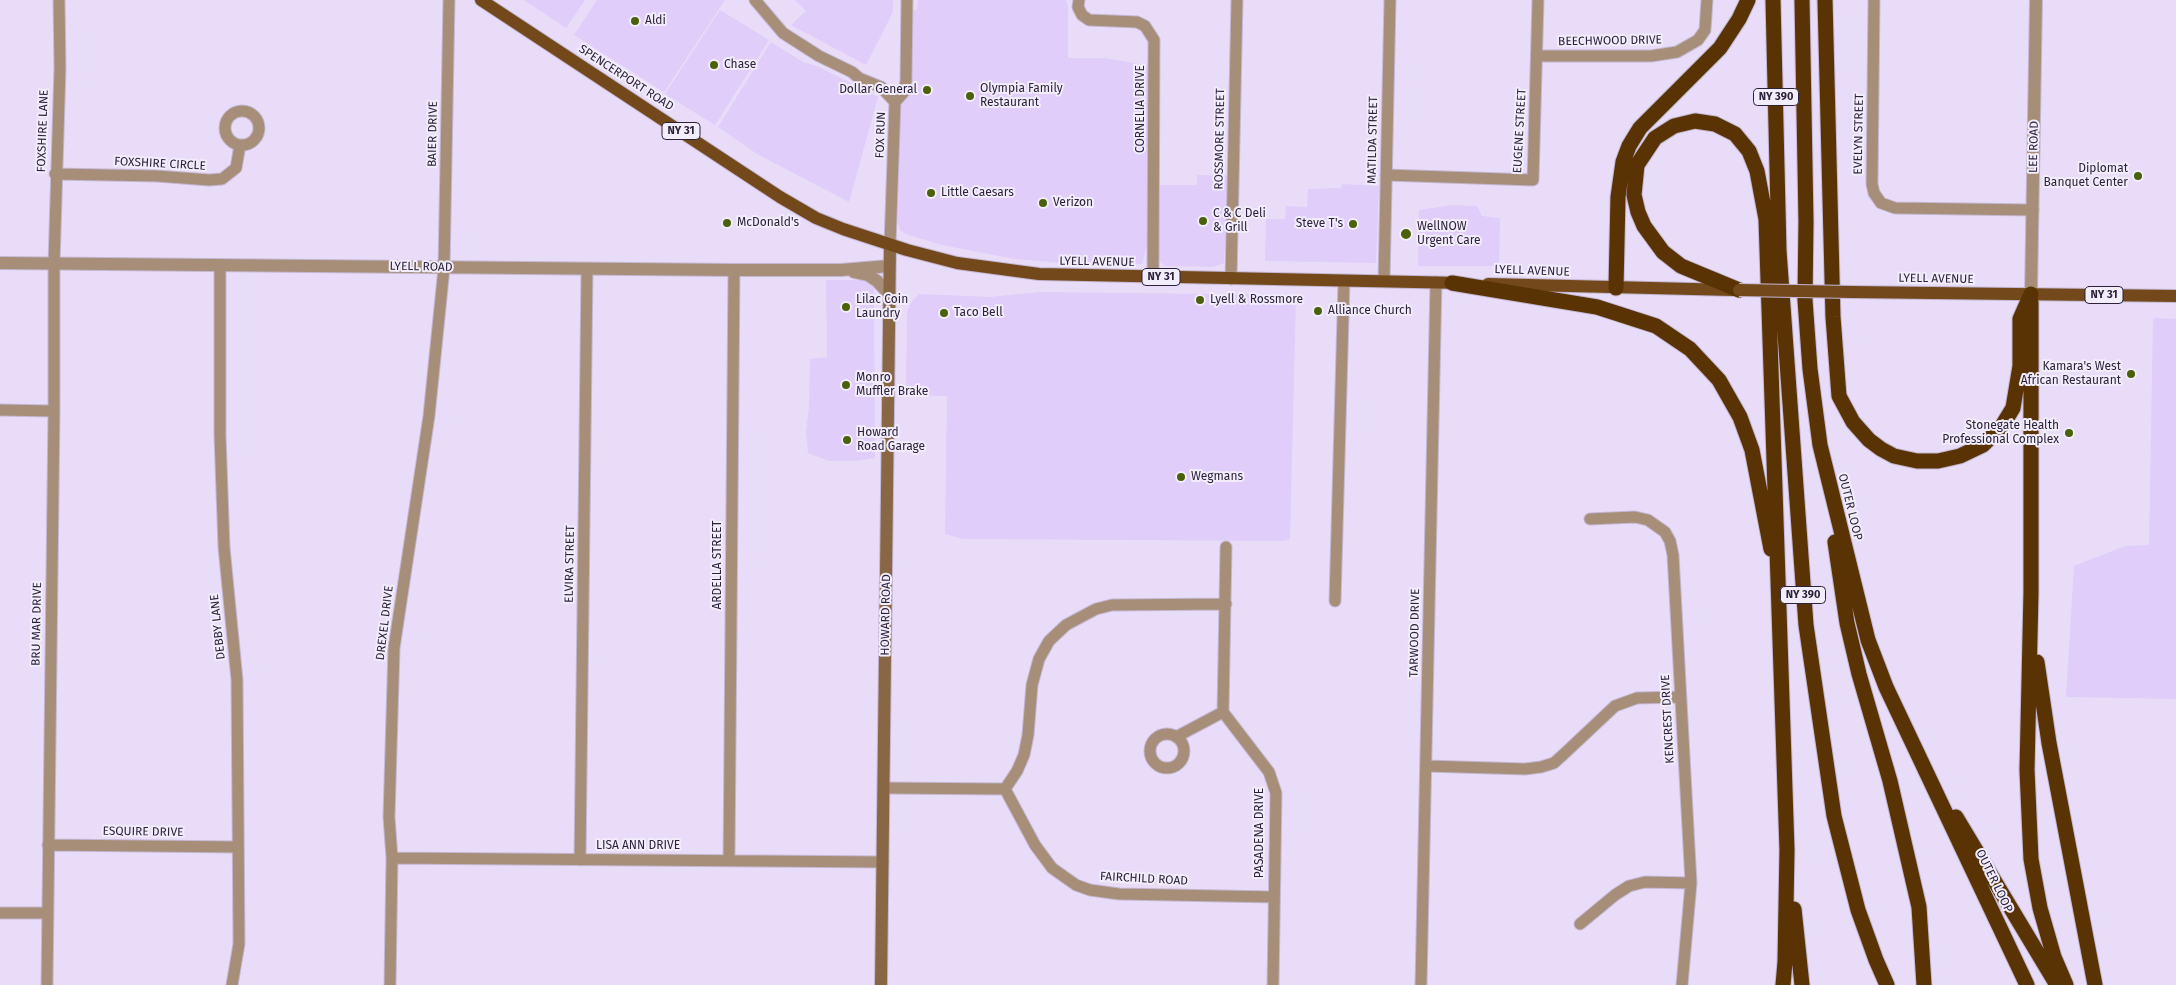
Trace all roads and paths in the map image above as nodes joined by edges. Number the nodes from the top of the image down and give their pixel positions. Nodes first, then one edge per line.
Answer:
1 (59, 0) edge
2 (448, 0) edge
3 (481, 0) edge
4 (755, 0) edge
5 (907, 0) edge
6 (1078, 0) edge
7 (1237, 0) edge
8 (1390, 0) edge
9 (1538, 0) edge
10 (1707, 0) edge
11 (1748, 0) edge
12 (1773, 0) edge
13 (1802, 0) edge
14 (1825, 0) edge
15 (1874, 0) edge
16 (2036, 0) edge
17 (1537, 56) junction
18 (895, 102) junction
19 (240, 145) dead end
20 (55, 174) junction
21 (1386, 175) junction
22 (1778, 194) junction
23 (2033, 210) junction
24 (1766, 219) junction
25 (890, 245) junction
26 (0, 263) edge
27 (54, 264) junction
28 (220, 265) junction
29 (889, 266) junction
30 (444, 268) junction
31 (587, 269) junction
32 (734, 270) junction
33 (841, 270) junction
34 (1153, 277) junction
35 (1231, 279) junction
36 (1344, 281) junction
37 (1384, 281) junction
38 (1436, 282) junction
39 (1452, 283) junction
40 (1616, 288) junction
41 (1739, 290) junction
42 (888, 294) junction
43 (2031, 294) junction
44 (2176, 296) edge
45 (0, 410) edge
46 (54, 411) junction
47 (1820, 445) junction
48 (1590, 519) dead end
49 (1226, 547) dead end
50 (2030, 593) junction
51 (1780, 595) junction
52 (1336, 601) dead end
53 (1226, 604) junction
54 (1680, 697) junction
55 (1223, 712) junction
56 (1176, 737) dead end
57 (1908, 737) junction
58 (1426, 766) junction
59 (884, 788) junction
60 (1005, 789) junction
61 (48, 844) junction
62 (238, 847) junction
63 (1787, 850) junction
64 (392, 858) junction
65 (580, 860) junction
66 (729, 860) junction
67 (883, 862) junction
68 (1691, 883) junction
69 (1274, 897) junction
70 (0, 913) edge
71 (47, 913) junction
72 (1580, 924) dead end
73 (46, 985) edge
74 (232, 985) edge
75 (390, 985) edge
76 (881, 985) edge
77 (1273, 985) edge
78 (1421, 985) edge
79 (1682, 985) edge
80 (1783, 985) edge
81 (1802, 985) edge
82 (1887, 985) edge
83 (1924, 985) edge
84 (2027, 985) edge
85 (2057, 985) edge
86 (2066, 985) edge
87 (2095, 985) edge

1 - 20 street, FOXSHIRE LANE
2 - 30 street, BAIER DRIVE
3 - 25 main road, SPENCERPORT ROAD / NY 31
4 - 18 street
5 - 18 street, FOX RUN
6 - 34 street, CORNELIA DRIVE
7 - 35 street, ROSSMORE STREET
8 - 21 street, MATILDA STREET
9 - 17 street, EUGENE STREET
10 - 17 street, BEECHWOOD DRIVE
11 - 40 highway
12 - 22 highway, NY 390
13 - 47 highway, OUTER LOOP / NY 390
14 - 43 highway
15 - 23 street, EVELYN STREET
16 - 23 street, LEE ROAD
17 - 21 street, EUGENE STREET
18 - 25 street, FOX RUN
19 - 20 street, FOXSHIRE CIRCLE
20 - 27 street, FOXSHIRE LANE
21 - 37 street, MATILDA STREET
22 - 24 highway
22 - 82 highway, NY 390
23 - 43 street, LEE ROAD
24 - 41 highway
24 - 51 highway
25 - 29 main road, HOWARD ROAD
25 - 34 main road, LYELL AVENUE / NY 31
26 - 27 street, LYELL ROAD
27 - 28 street, LYELL ROAD
27 - 46 street, BRU MAR DRIVE
28 - 30 street, LYELL ROAD
28 - 62 street, DEBBY LANE
29 - 33 street, LYELL ROAD
29 - 42 main road, HOWARD ROAD
30 - 31 street, LYELL ROAD
30 - 64 street, DREXEL DRIVE
31 - 32 street, LYELL ROAD
31 - 65 street, ELVIRA STREET
32 - 33 street, LYELL ROAD
32 - 66 street, ARDELLA STREET
33 - 42 street, LYELL ROAD
34 - 35 main road, LYELL AVENUE / NY 31
35 - 36 main road, LYELL AVENUE / NY 31
36 - 37 main road, LYELL AVENUE / NY 31
36 - 52 street
37 - 38 main road, LYELL AVENUE / NY 31
38 - 39 main road, LYELL AVENUE / NY 31
38 - 58 street, TARWOOD DRIVE
39 - 40 main road, LYELL AVENUE / NY 31
39 - 51 highway
40 - 41 main road, LYELL AVENUE / NY 31
41 - 43 main road, LYELL AVENUE / NY 31, bridge
42 - 59 main road, HOWARD ROAD
43 - 44 main road, LYELL AVENUE / NY 31
43 - 50 highway
45 - 46 street
46 - 61 street, BRU MAR DRIVE
47 - 57 highway, OUTER LOOP / NY 390
47 - 83 highway
48 - 54 street, KENCREST DRIVE
49 - 53 street
50 - 86 highway
50 - 87 highway
51 - 63 highway
53 - 55 street
53 - 60 street
54 - 58 street
54 - 68 street, KENCREST DRIVE
55 - 56 street
55 - 69 street, PASADENA DRIVE
57 - 84 highway, OUTER LOOP / NY 390
57 - 85 highway
58 - 78 street, TARWOOD DRIVE
59 - 60 street
59 - 67 main road, HOWARD ROAD
60 - 69 street, FAIRCHILD ROAD
61 - 62 street, ESQUIRE DRIVE
61 - 71 street, BRU MAR DRIVE
62 - 74 street, DEBBY LANE
63 - 80 highway
63 - 81 highway
64 - 65 street, LISA ANN DRIVE
64 - 75 street, DREXEL DRIVE
65 - 66 street, LISA ANN DRIVE
66 - 67 street, LISA ANN DRIVE
67 - 76 main road, HOWARD ROAD
68 - 72 street
68 - 79 street, KENCREST DRIVE
69 - 77 street, PASADENA DRIVE
70 - 71 street
71 - 73 street, BRU MAR DRIVE

